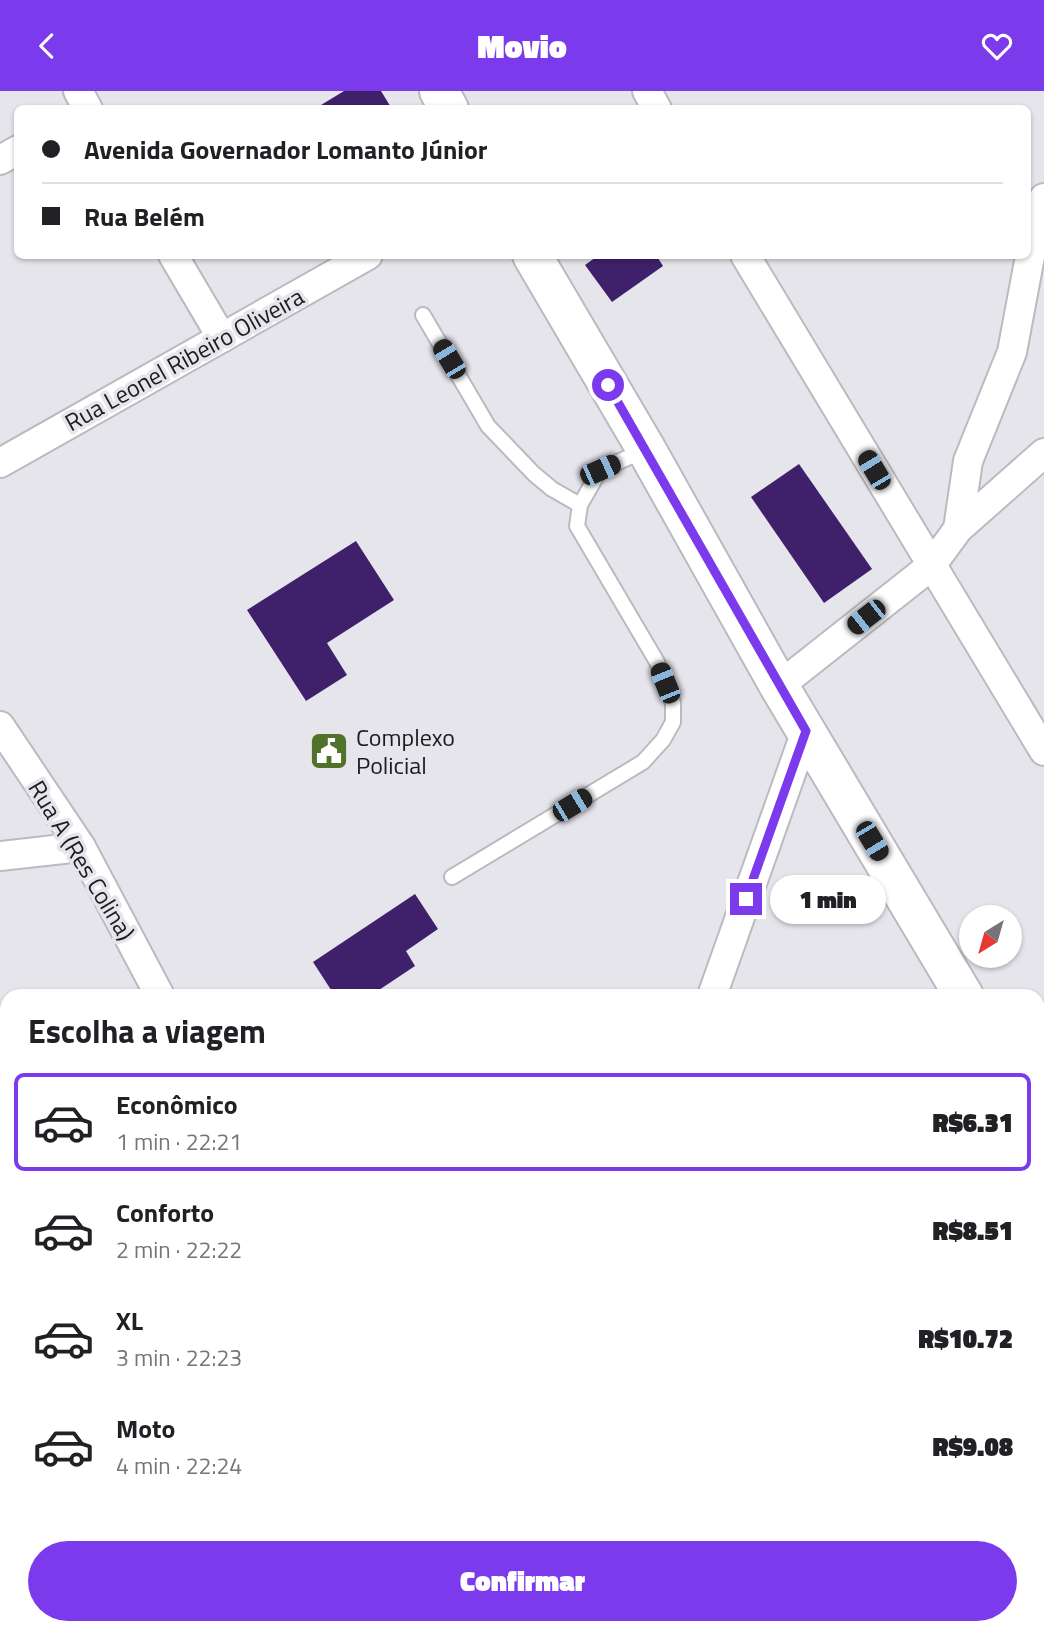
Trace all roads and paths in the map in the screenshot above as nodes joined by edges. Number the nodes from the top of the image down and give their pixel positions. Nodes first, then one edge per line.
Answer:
1 (1044, 198) edge
2 (1031, 251) edge
3 (175, 259) edge
4 (362, 259) edge
5 (534, 259) edge
6 (747, 259) edge
7 (1029, 259) edge
8 (423, 315) dead end
9 (222, 338) junction
10 (646, 449) junction
11 (1044, 453) edge
12 (0, 463) edge
13 (580, 505) junction
14 (958, 529) junction
15 (931, 566) junction
16 (779, 686) junction
17 (0, 726) edge
18 (806, 731) junction
19 (1044, 751) edge
20 (81, 848) junction
21 (0, 856) edge
22 (453, 877) dead end
23 (156, 989) edge
24 (714, 989) edge
25 (960, 989) edge

1 - 2 street
3 - 9 street
4 - 9 street, Rua Leonel Ribeiro Oliveira
5 - 10 main road
6 - 15 street
7 - 14 street
8 - 13 lane
9 - 12 street, Rua Leonel Ribeiro Oliveira
10 - 13 lane
10 - 16 main road
11 - 14 street
13 - 22 lane
14 - 15 street
15 - 16 street
15 - 19 street
16 - 18 main road
17 - 20 street, Rua A (Res Colina)
18 - 24 street
18 - 25 main road
20 - 21 street
20 - 23 street, Rua A (Res Colina)

